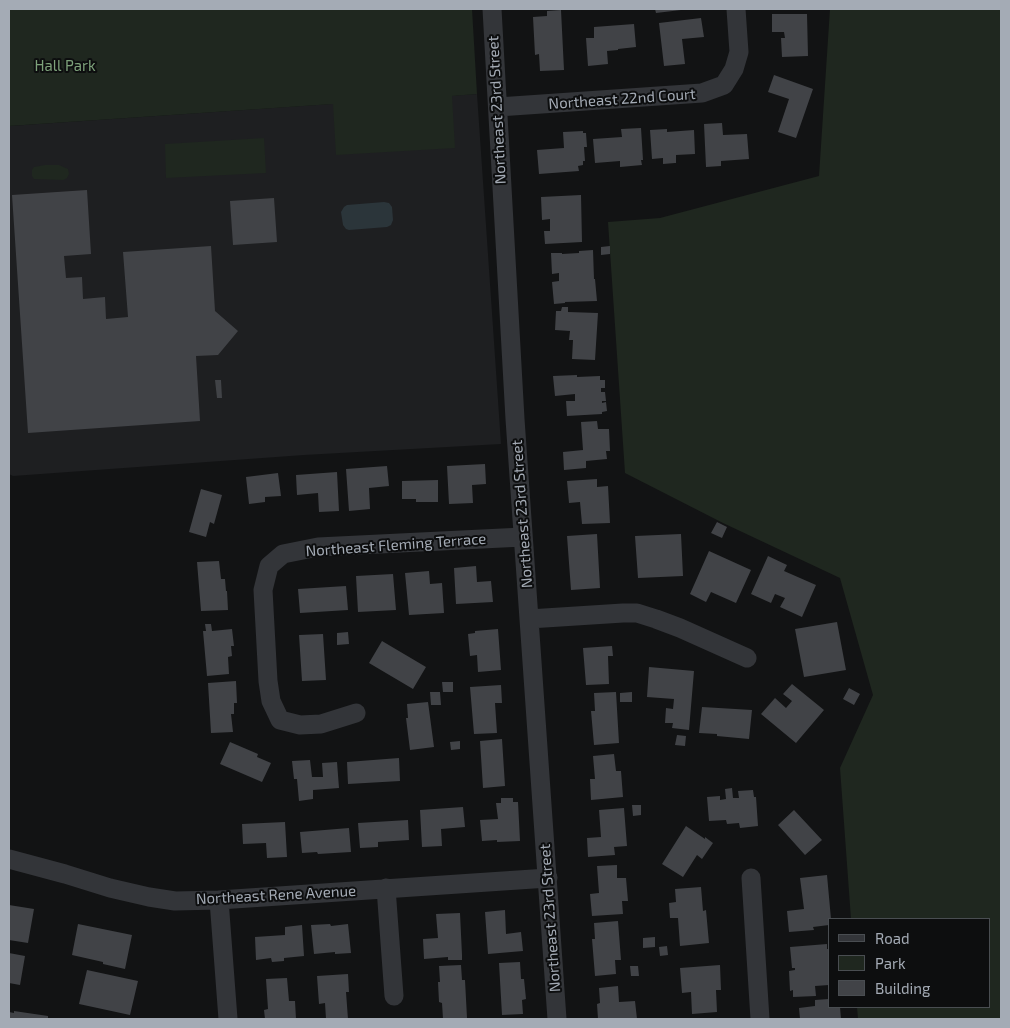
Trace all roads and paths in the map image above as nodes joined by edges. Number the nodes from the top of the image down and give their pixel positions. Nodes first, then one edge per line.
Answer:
1 (492, 9) edge
2 (736, 9) edge
3 (498, 107) junction
4 (523, 537) junction
5 (529, 618) junction
6 (747, 658) dead end
7 (356, 713) dead end
8 (9, 859) edge
9 (548, 878) junction
10 (751, 878) dead end
11 (386, 888) junction
12 (219, 900) junction
13 (394, 996) dead end
14 (228, 1019) edge
15 (557, 1019) edge
16 (760, 1019) edge

1 - 3 street, Northeast 23rd Street
2 - 3 street, Northeast 22nd Court
3 - 4 street, Northeast 23rd Street
4 - 5 street, Northeast 23rd Street
4 - 7 street, Northeast Fleming Terrace
5 - 6 street
5 - 9 street, Northeast 23rd Street
8 - 12 street, Northeast Rene Avenue
9 - 11 street, Northeast Rene Avenue
9 - 15 street, Northeast 23rd Street
10 - 16 street
11 - 12 street, Northeast Rene Avenue
11 - 13 street
12 - 14 street

